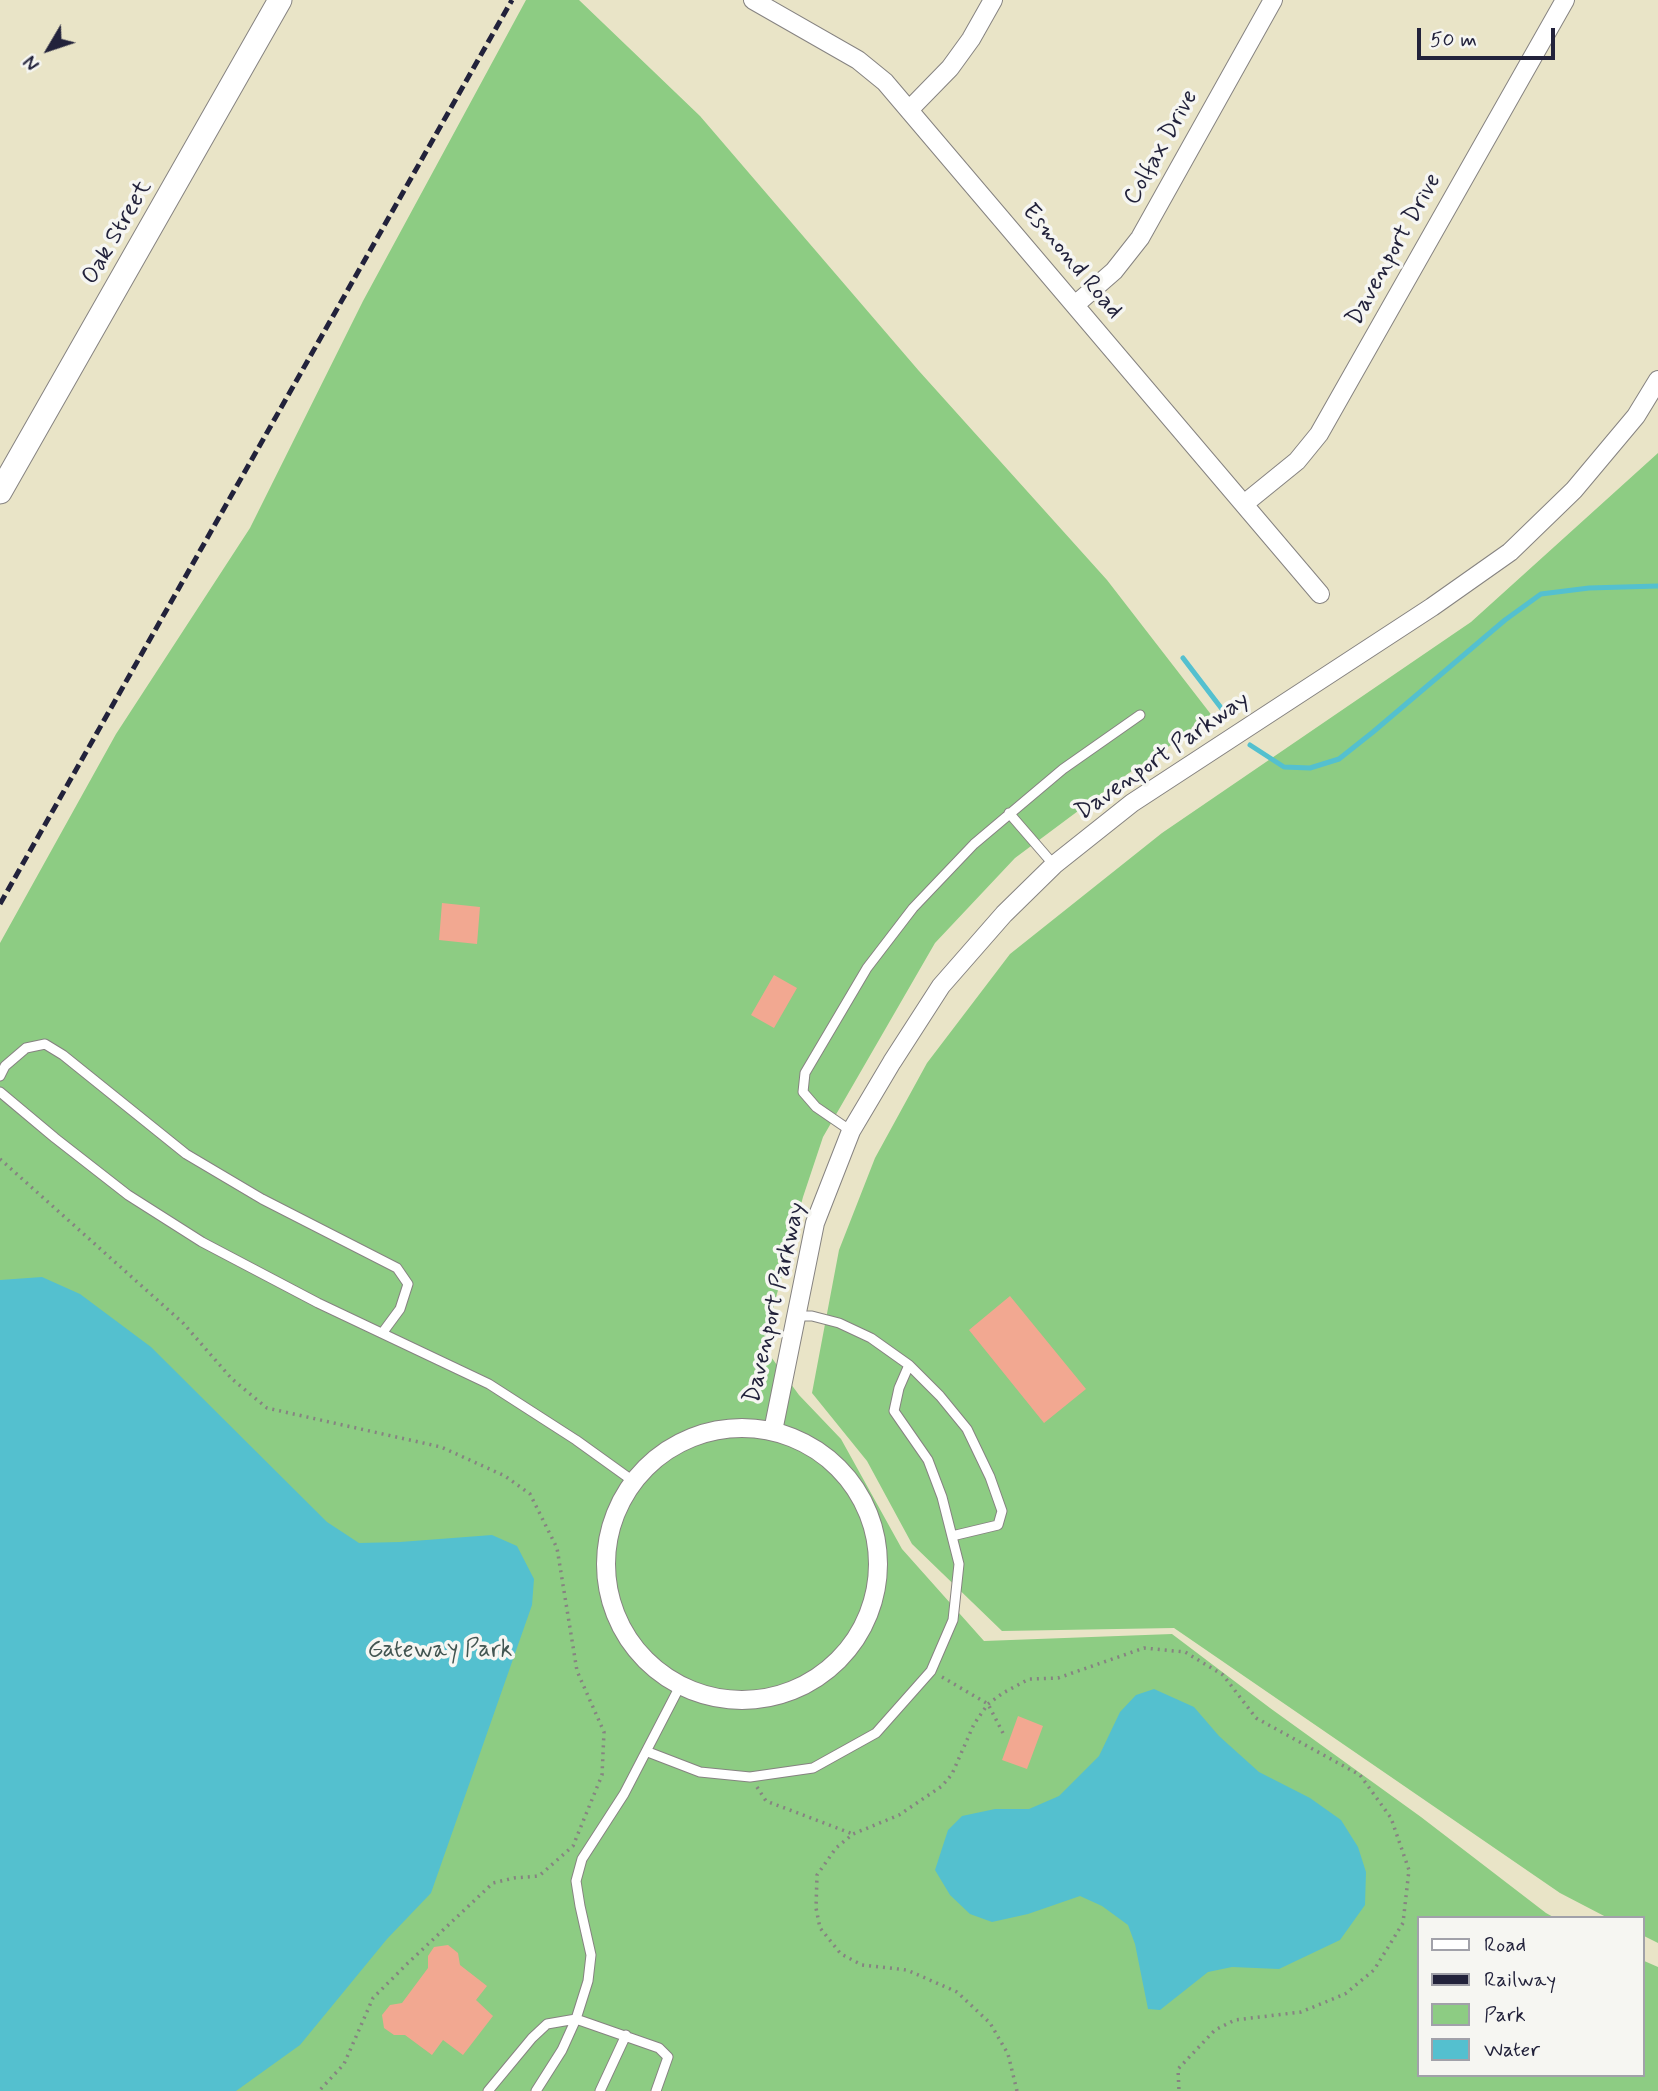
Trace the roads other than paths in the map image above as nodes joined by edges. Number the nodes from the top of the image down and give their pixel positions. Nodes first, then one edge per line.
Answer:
1 (280, 0) edge
2 (752, 0) edge
3 (993, 0) edge
4 (1273, 0) edge
5 (1565, 0) edge
6 (909, 110) junction
7 (1075, 305) junction
8 (1658, 380) edge
9 (0, 492) edge
10 (1244, 504) junction
11 (1320, 594) dead end
12 (1140, 715) dead end
13 (1009, 813) junction
14 (1055, 865) junction
15 (0, 1076) edge
16 (0, 1092) edge
17 (851, 1131) junction
18 (795, 1316) junction
19 (383, 1332) junction
20 (909, 1365) junction
21 (773, 1431) junction
22 (633, 1481) junction
23 (952, 1536) junction
24 (680, 1686) junction
25 (648, 1752) junction
26 (576, 2018) junction
27 (626, 2035) junction
28 (488, 2091) edge
29 (536, 2091) edge
30 (600, 2091) edge
31 (656, 2091) edge

1 - 9 street, Oak Street
2 - 6 street, Esmond Road
3 - 6 street
4 - 7 street, Colfax Drive
5 - 10 street, Davenport Drive
6 - 7 street, Esmond Road
7 - 10 street, Esmond Road
8 - 14 street, Davenport Parkway
10 - 11 street, Esmond Road
12 - 13 lane
13 - 14 lane
13 - 17 lane
14 - 17 street, Davenport Parkway
15 - 19 lane
16 - 19 lane
17 - 18 street, Davenport Parkway
18 - 20 lane
18 - 21 street, Davenport Parkway
19 - 22 lane
20 - 23 lane
20 - 23 lane
21 - 22 street, Davenport Parkway
21 - 24 street, Davenport Parkway
22 - 24 street, Davenport Parkway
23 - 25 lane
24 - 25 lane
25 - 26 lane
26 - 27 lane
26 - 28 lane
26 - 29 lane
27 - 30 lane
27 - 31 lane

